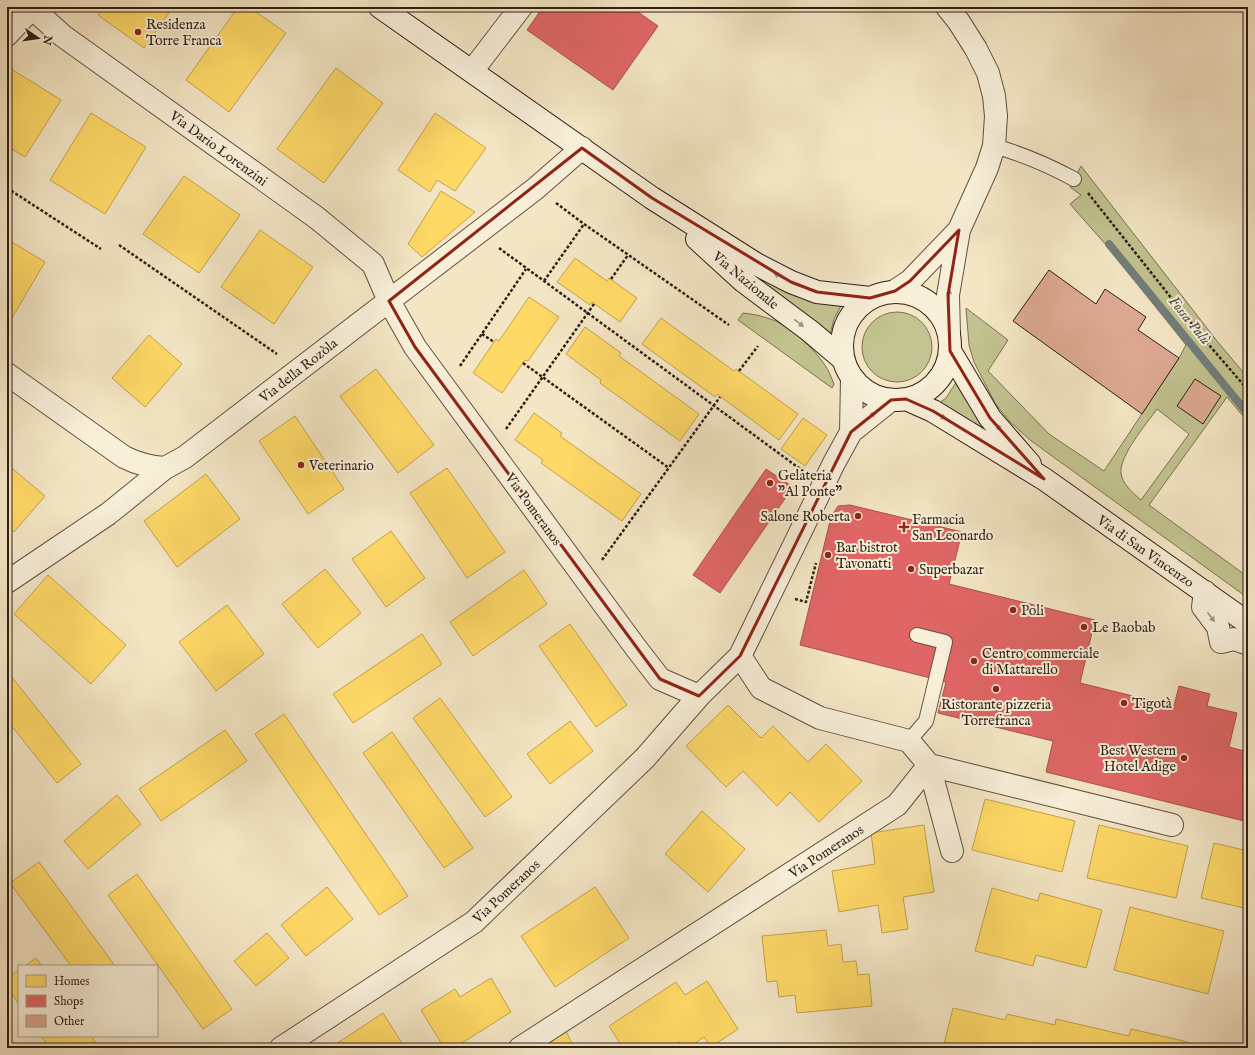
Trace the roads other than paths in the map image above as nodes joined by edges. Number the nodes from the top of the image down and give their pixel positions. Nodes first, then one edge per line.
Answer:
1 (32, 7) edge
2 (380, 7) edge
3 (522, 7) edge
4 (947, 7) edge
5 (7, 35) edge
6 (472, 70) junction
7 (994, 146) junction
8 (582, 148) junction
9 (1074, 178) road end
10 (652, 198) junction
11 (959, 230) junction
12 (895, 291) junction
13 (870, 298) junction
14 (389, 301) junction
15 (950, 342) junction
16 (843, 359) junction
17 (7, 374) edge
18 (852, 378) junction
19 (898, 400) junction
20 (852, 432) junction
21 (165, 468) junction
22 (1044, 480) junction
23 (7, 582) edge
24 (1205, 592) junction
25 (1248, 623) edge
26 (917, 635) dead end
27 (1248, 644) edge
28 (740, 656) junction
29 (699, 696) junction
30 (909, 741) junction
31 (929, 765) junction
32 (1172, 825) dead end
33 (952, 851) dead end
34 (282, 1048) edge
35 (520, 1048) edge

1 - 5 street
1 - 14 street, Via Dario Lorenzini
2 - 6 street, Via Nazionale
3 - 6 street
4 - 7 street
6 - 8 street, Via Nazionale
7 - 9 lane
7 - 11 street
8 - 10 street, Via Nazionale
8 - 14 street, Via della Rozòla
13 -> 10 street, Via Nazionale
10 -> 16 street, Via Nazionale
11 - 12 street
15 -> 11 street
12 - 13 street, Via Nazionale
12 - 15 street, Via Nazionale
13 - 16 street, Via Nazionale
14 - 21 street, Via della Rozòla
14 - 29 street, Via Pomeranos
15 - 19 street
22 -> 15 street, Via di San Vincenzo
16 - 18 street, Via Nazionale
17 - 21 street
18 - 19 street, Via Nazionale
18 - 20 street
20 -> 19 street, Via Pomeranos
19 -> 22 street, Via di San Vincenzo
20 - 28 street, Via Pomeranos
21 - 23 street, Via della Rozòla
22 - 24 street, Via di San Vincenzo
24 - 25 street, Via di San Vincenzo
24 -> 27 street
26 - 30 lane
28 - 29 street, Via Pomeranos
28 - 30 street
29 - 34 street, Via Pomeranos
30 - 31 street
31 - 32 street
31 - 33 street
31 - 35 street, Via Pomeranos

